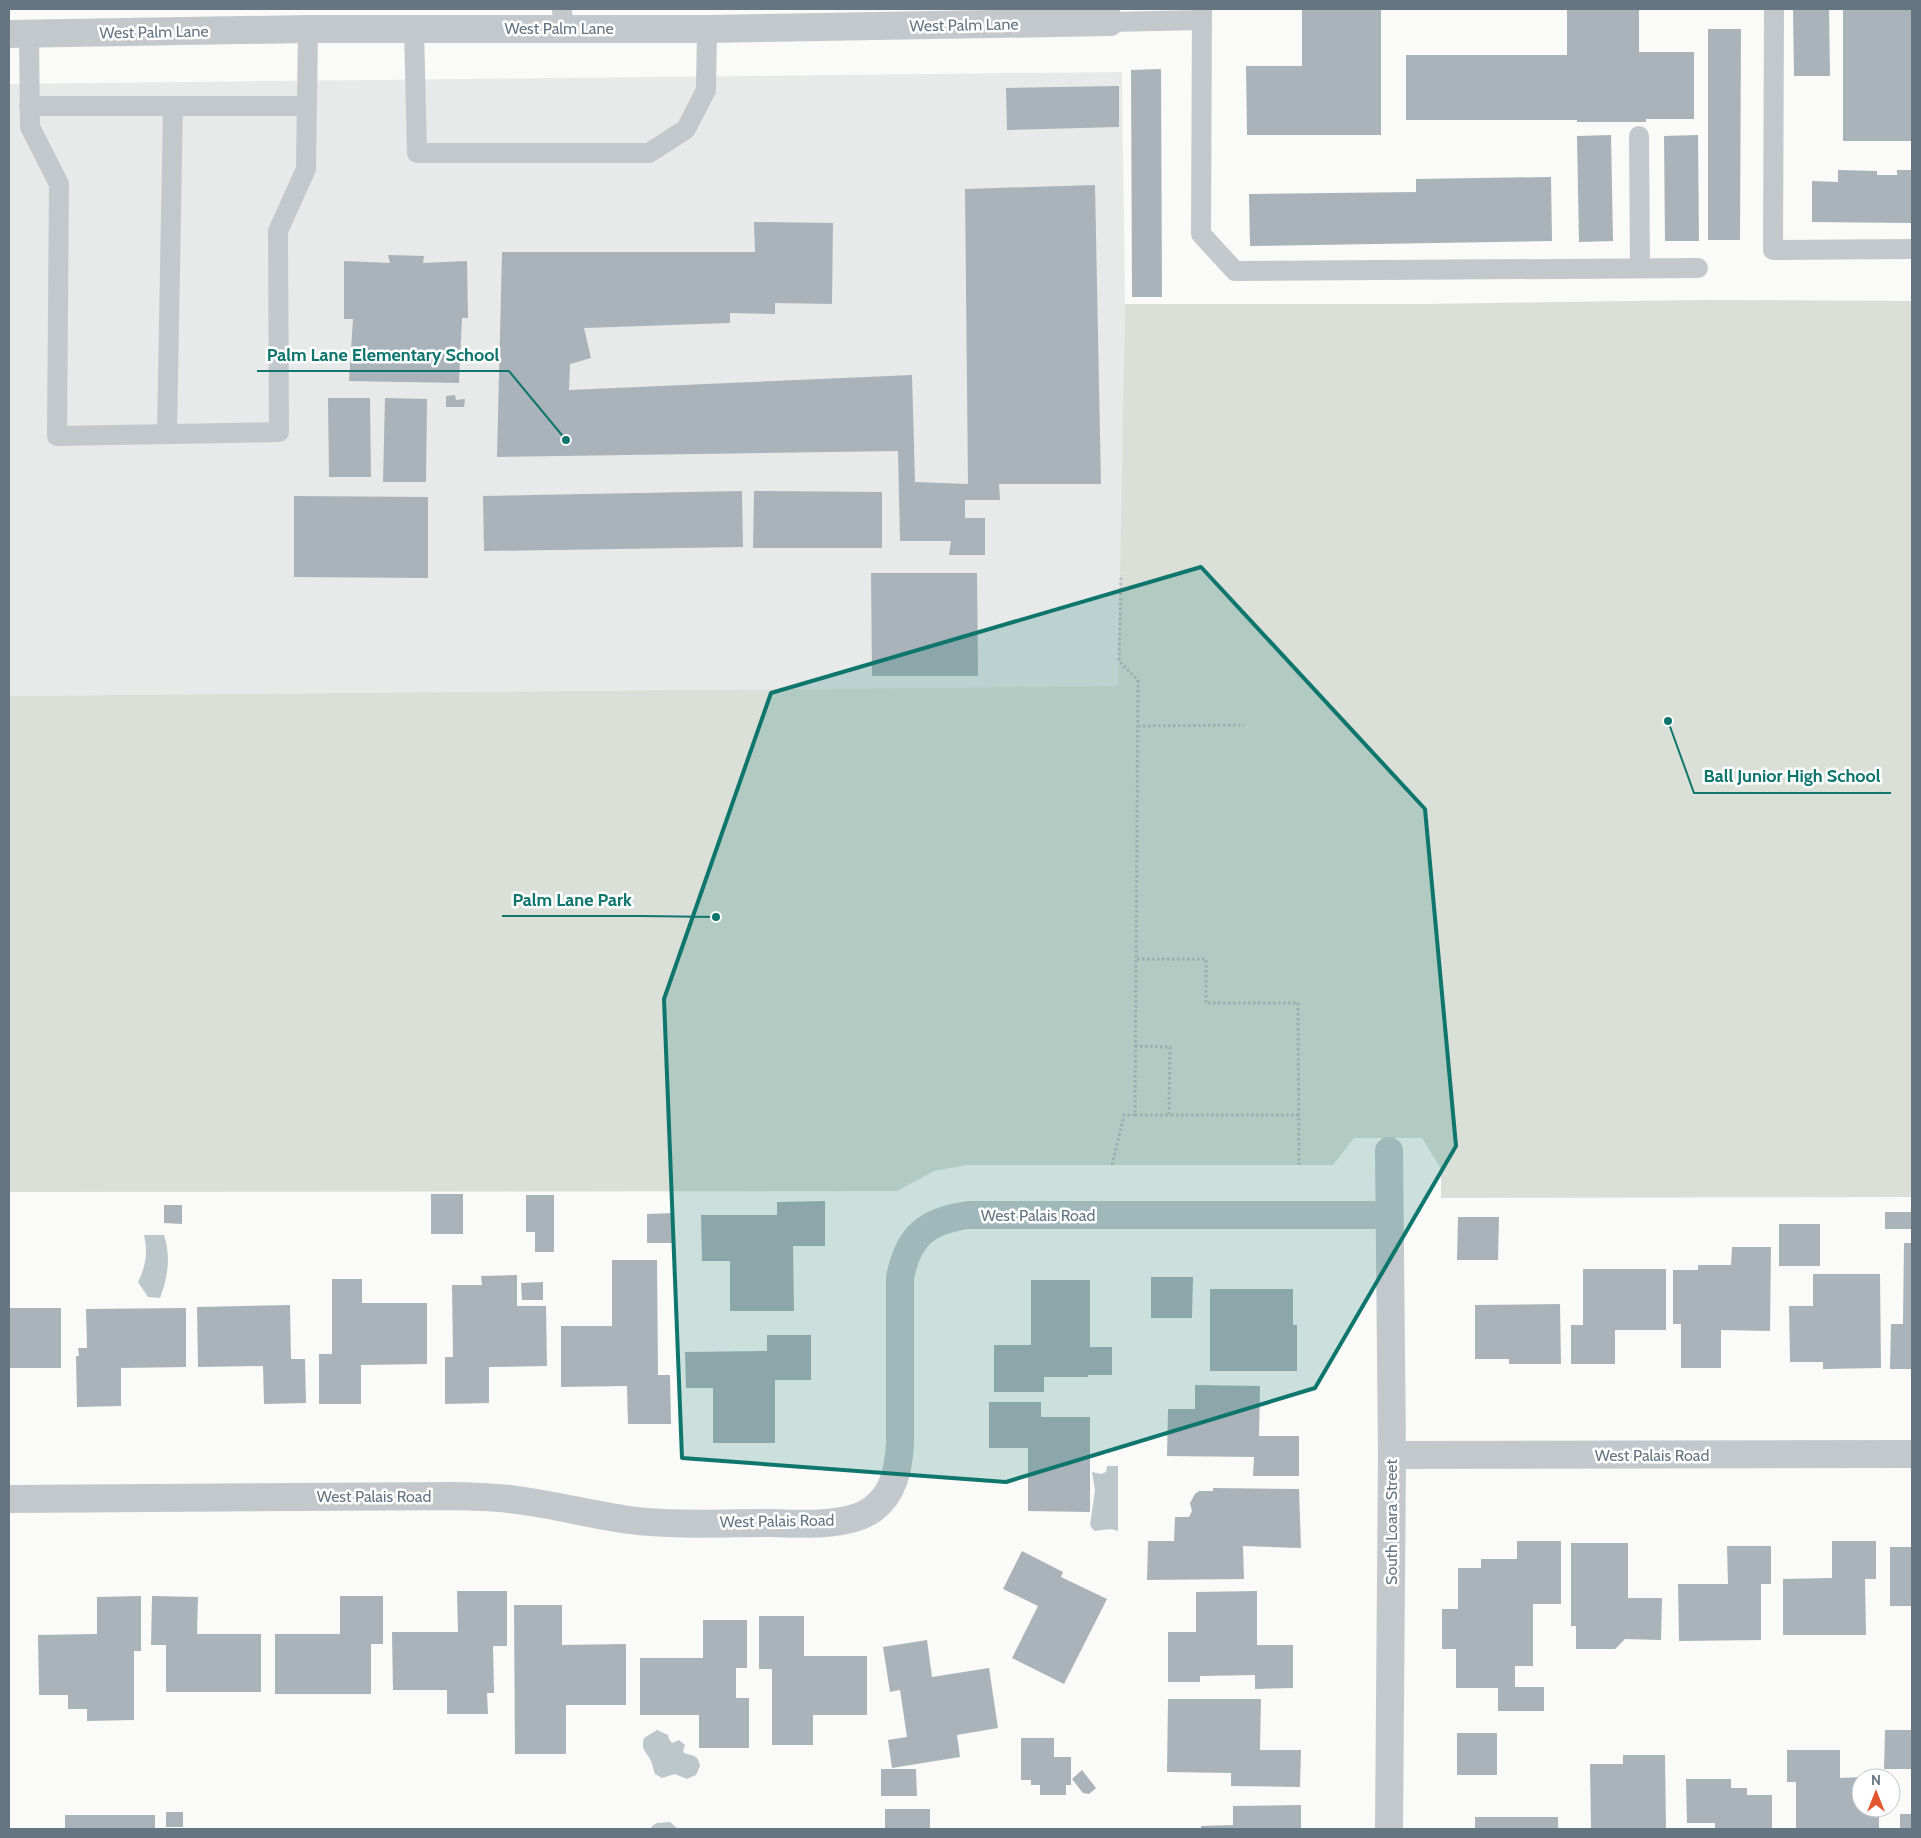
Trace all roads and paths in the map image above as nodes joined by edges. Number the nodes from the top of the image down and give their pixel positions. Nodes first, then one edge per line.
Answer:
1 (1774, 9) edge
2 (1201, 14) edge
3 (1110, 16) edge
4 (563, 18) edge
5 (840, 18) edge
6 (414, 29) junction
7 (707, 29) junction
8 (308, 30) junction
9 (19, 34) edge
10 (29, 106) junction
11 (172, 106) junction
12 (307, 106) junction
13 (1639, 136) dead end
14 (1912, 249) edge
15 (1640, 267) junction
16 (1698, 268) dead end
17 (167, 434) junction
18 (1121, 575) dead end
19 (1244, 725) dead end
20 (1138, 726) junction
21 (1137, 959) junction
22 (1136, 1046) junction
23 (1136, 1116) junction
24 (1169, 1116) junction
25 (1300, 1116) junction
26 (1389, 1151) dead end
27 (1112, 1165) dead end
28 (1299, 1165) dead end
29 (1389, 1215) junction
30 (1912, 1454) edge
31 (1392, 1455) junction
32 (9, 1499) edge
33 (1389, 1829) edge

1 - 14 lane
2 - 3 lane
2 - 15 lane
3 - 5 street, West Palm Lane
4 - 6 street, West Palm Lane
4 - 7 street, West Palm Lane
5 - 7 street, West Palm Lane
6 - 7 lane
6 - 8 street, West Palm Lane
8 - 9 street, West Palm Lane
8 - 12 lane
9 - 10 lane
10 - 11 lane
10 - 17 lane
11 - 12 lane
11 - 17 lane
12 - 17 lane
13 - 15 lane
15 - 16 lane
18 - 20 path
19 - 20 path
20 - 21 path
21 - 22 path
21 - 25 path
22 - 23 path
22 - 24 path
23 - 24 path
23 - 27 path
24 - 25 path
25 - 28 path
26 - 29 street, South Loara Street
29 - 31 street, South Loara Street
29 - 32 street, West Palais Road
30 - 31 street, West Palais Road
31 - 33 street, South Loara Street

